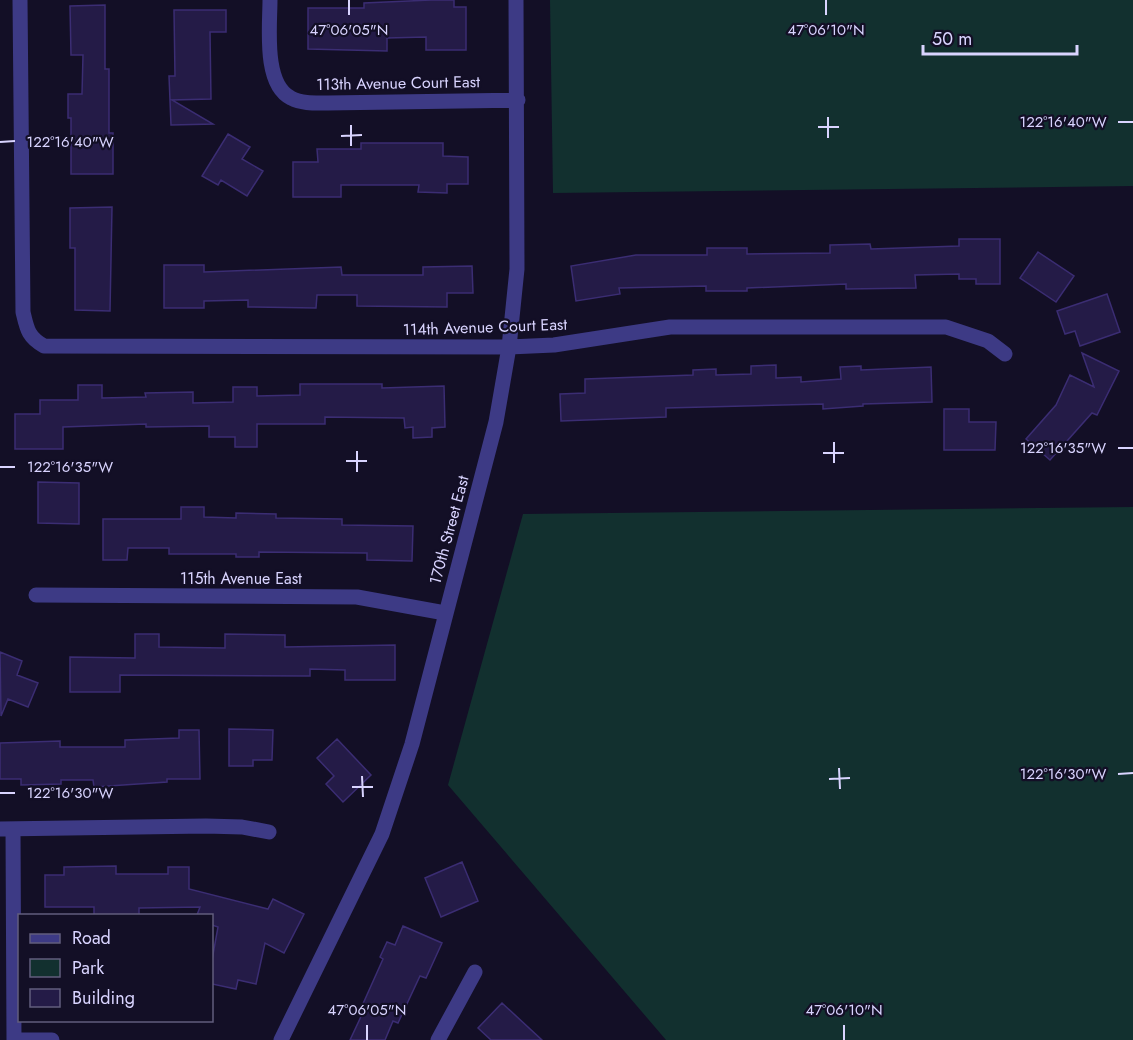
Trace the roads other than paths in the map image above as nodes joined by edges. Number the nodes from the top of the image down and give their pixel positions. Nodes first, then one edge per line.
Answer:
1 (20, 0) edge
2 (270, 0) edge
3 (516, 0) edge
4 (518, 100) junction
5 (510, 347) junction
6 (1005, 354) dead end
7 (36, 595) dead end
8 (445, 613) junction
9 (6, 829) edge
10 (268, 832) dead end
11 (475, 972) dead end
12 (14, 1040) edge
13 (52, 1040) edge
14 (280, 1040) edge
15 (438, 1040) edge

1 - 5 street, 114th Avenue Court East
2 - 4 street, 113th Avenue Court East
3 - 4 street, 170th Street East
4 - 5 street, 170th Street East
5 - 6 street, 114th Avenue Court East
5 - 8 street, 170th Street East
7 - 8 street, 115th Avenue East
8 - 14 street, 170th Street East
9 - 10 street
9 - 12 street
11 - 15 street
12 - 13 street

